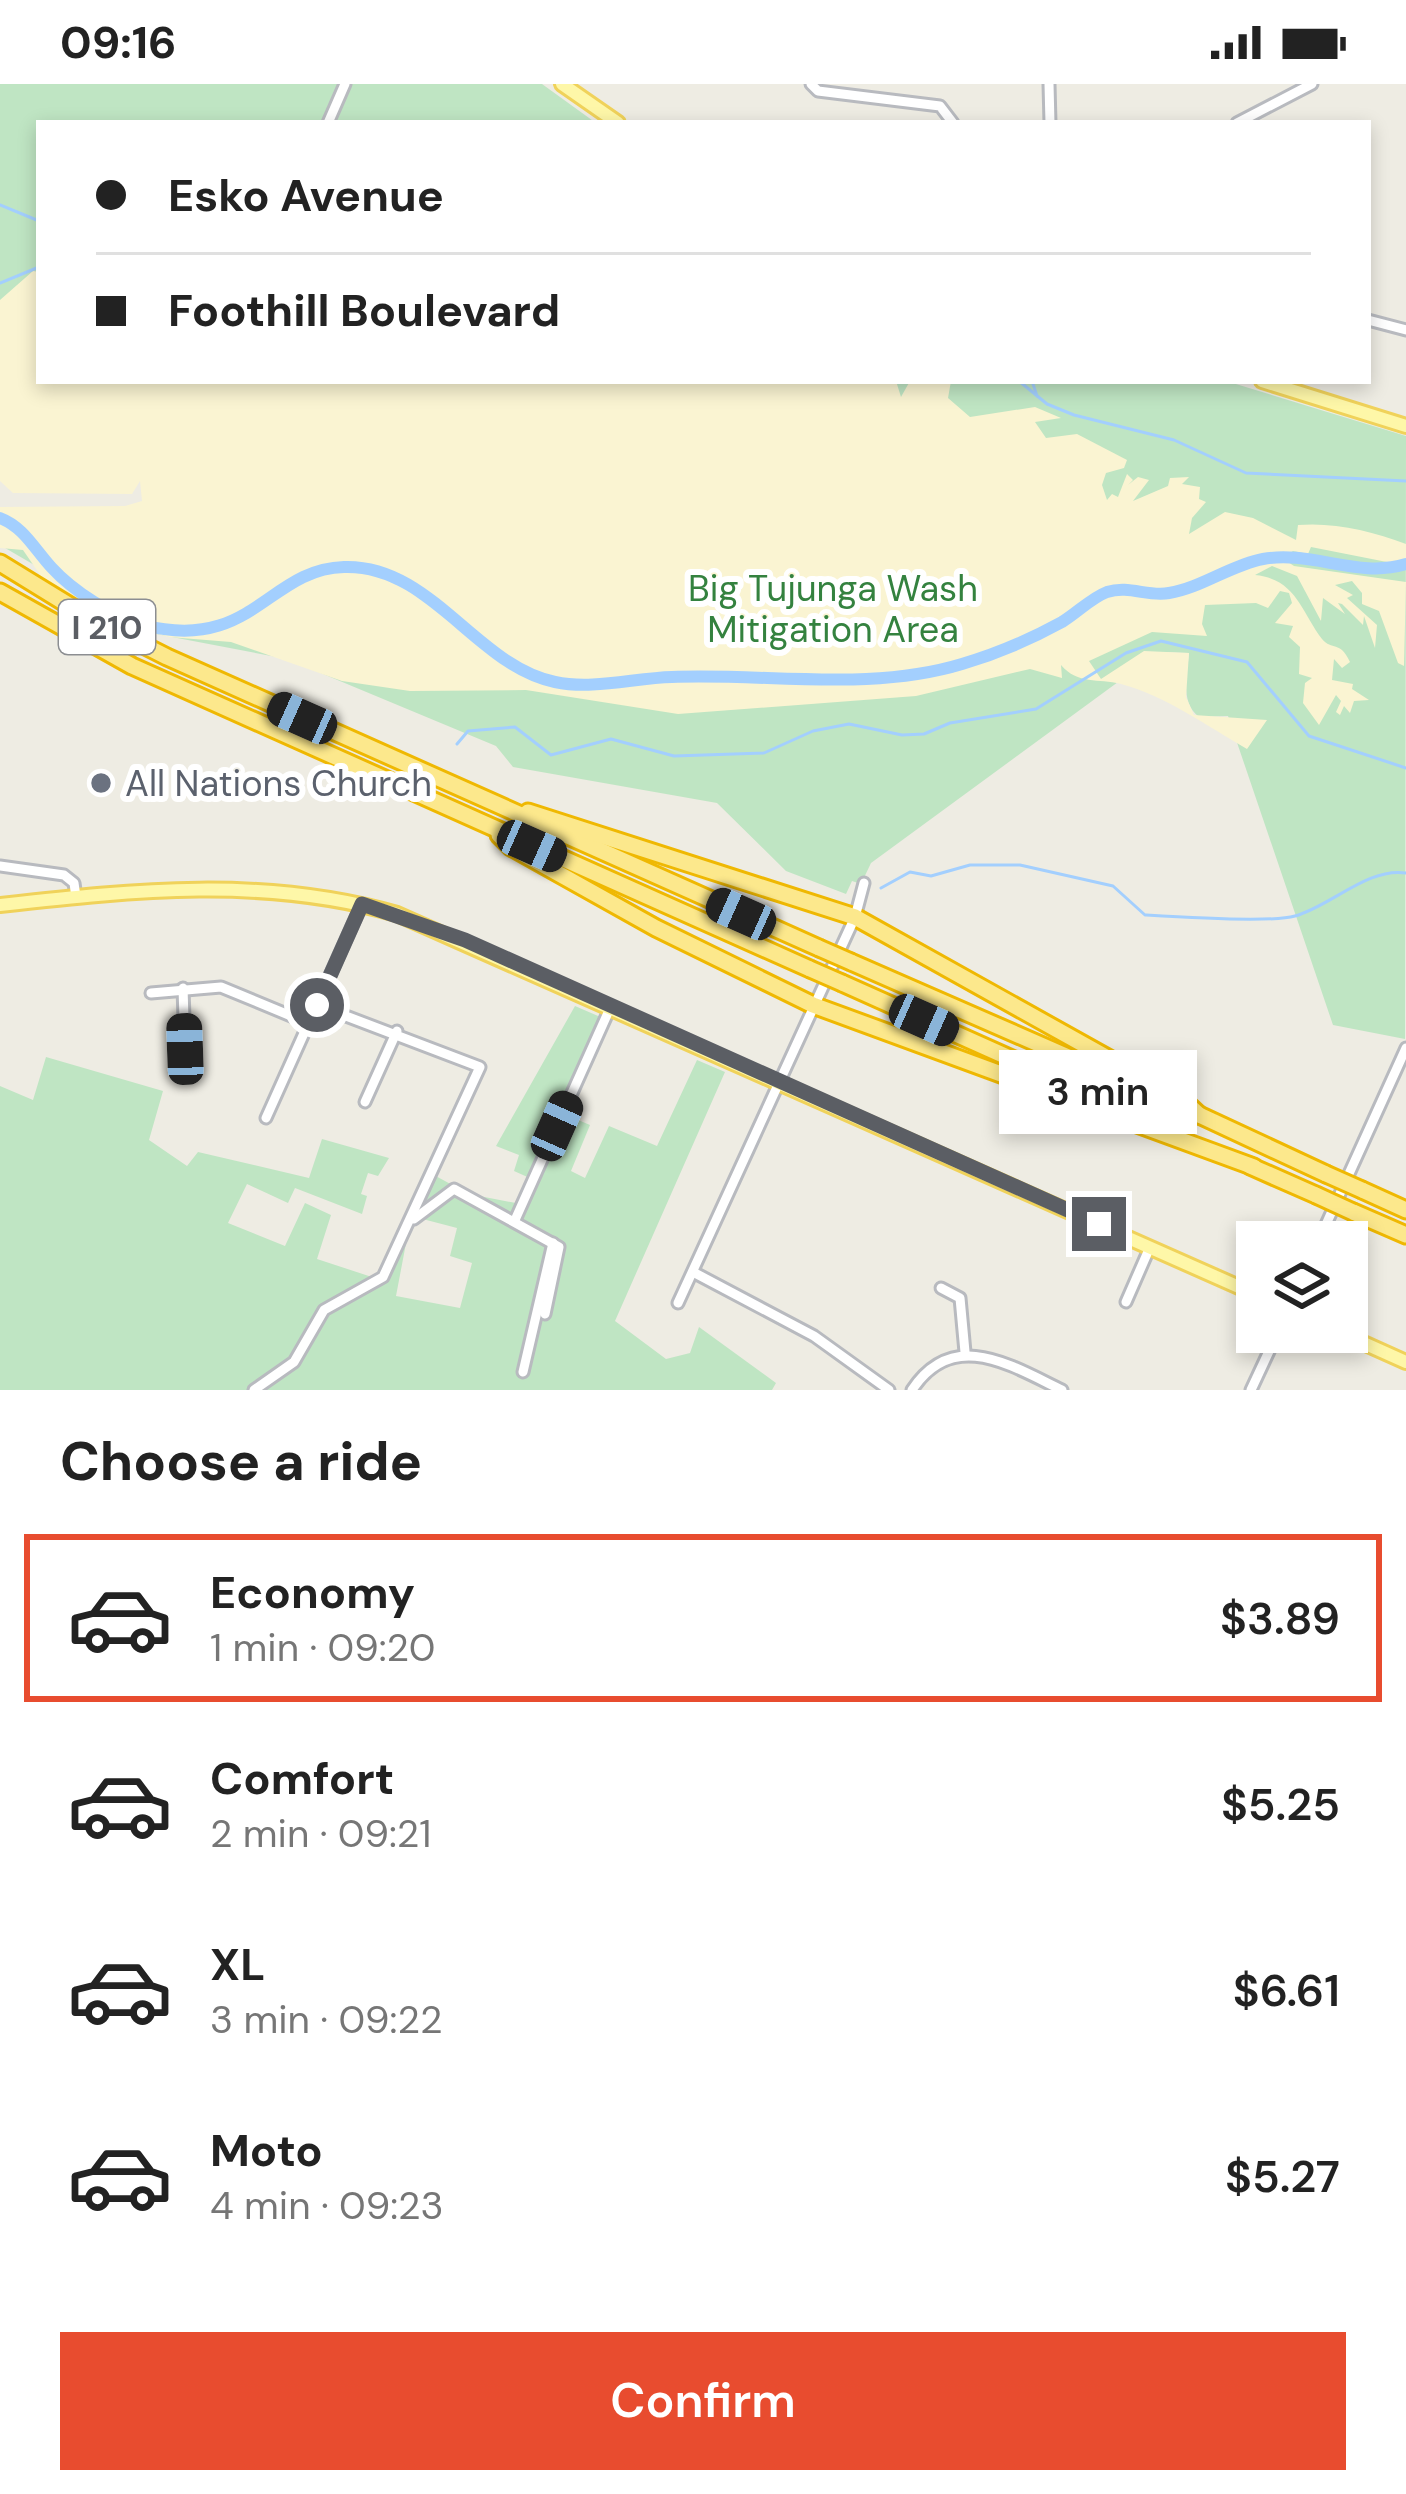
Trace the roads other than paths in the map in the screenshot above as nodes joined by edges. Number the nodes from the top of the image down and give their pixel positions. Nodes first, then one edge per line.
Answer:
1 (345, 84) edge
2 (562, 84) edge
3 (811, 84) edge
4 (1049, 84) edge
5 (1312, 84) edge
6 (329, 120) edge
7 (614, 120) edge
8 (951, 120) edge
9 (1050, 120) edge
10 (1243, 120) edge
11 (1371, 321) edge
12 (1406, 330) edge
13 (1272, 384) edge
14 (1406, 426) edge
15 (0, 562) edge
16 (0, 592) edge
17 (508, 809) junction
18 (493, 828) junction
19 (0, 866) edge
20 (864, 883) dead end
21 (76, 897) junction
22 (362, 904) junction
23 (0, 905) edge
24 (855, 917) junction
25 (183, 988) junction
26 (151, 993) dead end
27 (317, 1005) junction
28 (813, 1005) junction
29 (610, 1006) junction
30 (308, 1024) junction
31 (397, 1031) junction
32 (1406, 1048) edge
33 (185, 1049) dead end
34 (1391, 1079) junction
35 (780, 1081) junction
36 (1406, 1086) edge
37 (365, 1102) dead end
38 (1199, 1115) junction
39 (266, 1118) dead end
40 (1254, 1168) junction
41 (1406, 1210) edge
42 (515, 1220) junction
43 (411, 1221) junction
44 (1327, 1221) edge
45 (1406, 1235) edge
46 (553, 1243) junction
47 (1150, 1247) junction
48 (693, 1272) junction
49 (1236, 1286) edge
50 (941, 1288) dead end
51 (1126, 1301) dead end
52 (678, 1304) dead end
53 (545, 1314) dead end
54 (1368, 1345) edge
55 (964, 1352) junction
56 (1268, 1353) edge
57 (1406, 1362) edge
58 (523, 1372) dead end
59 (254, 1390) edge
60 (889, 1390) edge
61 (912, 1390) edge
62 (1062, 1390) edge
63 (1251, 1390) edge

1 - 6 street
2 - 7 main road
3 - 8 street
4 - 9 street
5 - 10 street
11 - 12 street
13 - 14 main road
15 - 17 highway, I 210
16 - 18 highway, I 210
17 - 24 highway
17 - 38 highway, I 210, bridge
18 - 28 highway
18 - 40 highway, I 210, bridge
19 - 21 street
20 - 24 street
21 - 22 main road
21 - 23 main road
22 - 27 street
22 - 29 main road
24 - 28 street
24 - 38 highway
25 - 26 street
25 - 30 street
25 - 33 street
27 - 30 street
27 - 31 street
28 - 35 street
28 - 40 highway
29 - 35 main road
29 - 42 street
30 - 39 street
31 - 37 street
31 - 43 street
32 - 34 street
34 - 36 street
34 - 44 street
35 - 47 main road
35 - 48 street
38 - 41 highway, I 210, bridge
40 - 45 highway, I 210, bridge
42 - 43 street
42 - 46 street
43 - 59 street
46 - 53 street
46 - 58 street
47 - 49 main road
47 - 51 street
48 - 52 street
48 - 60 street
50 - 55 street
54 - 57 main road
55 - 61 street
55 - 62 street
56 - 63 street

